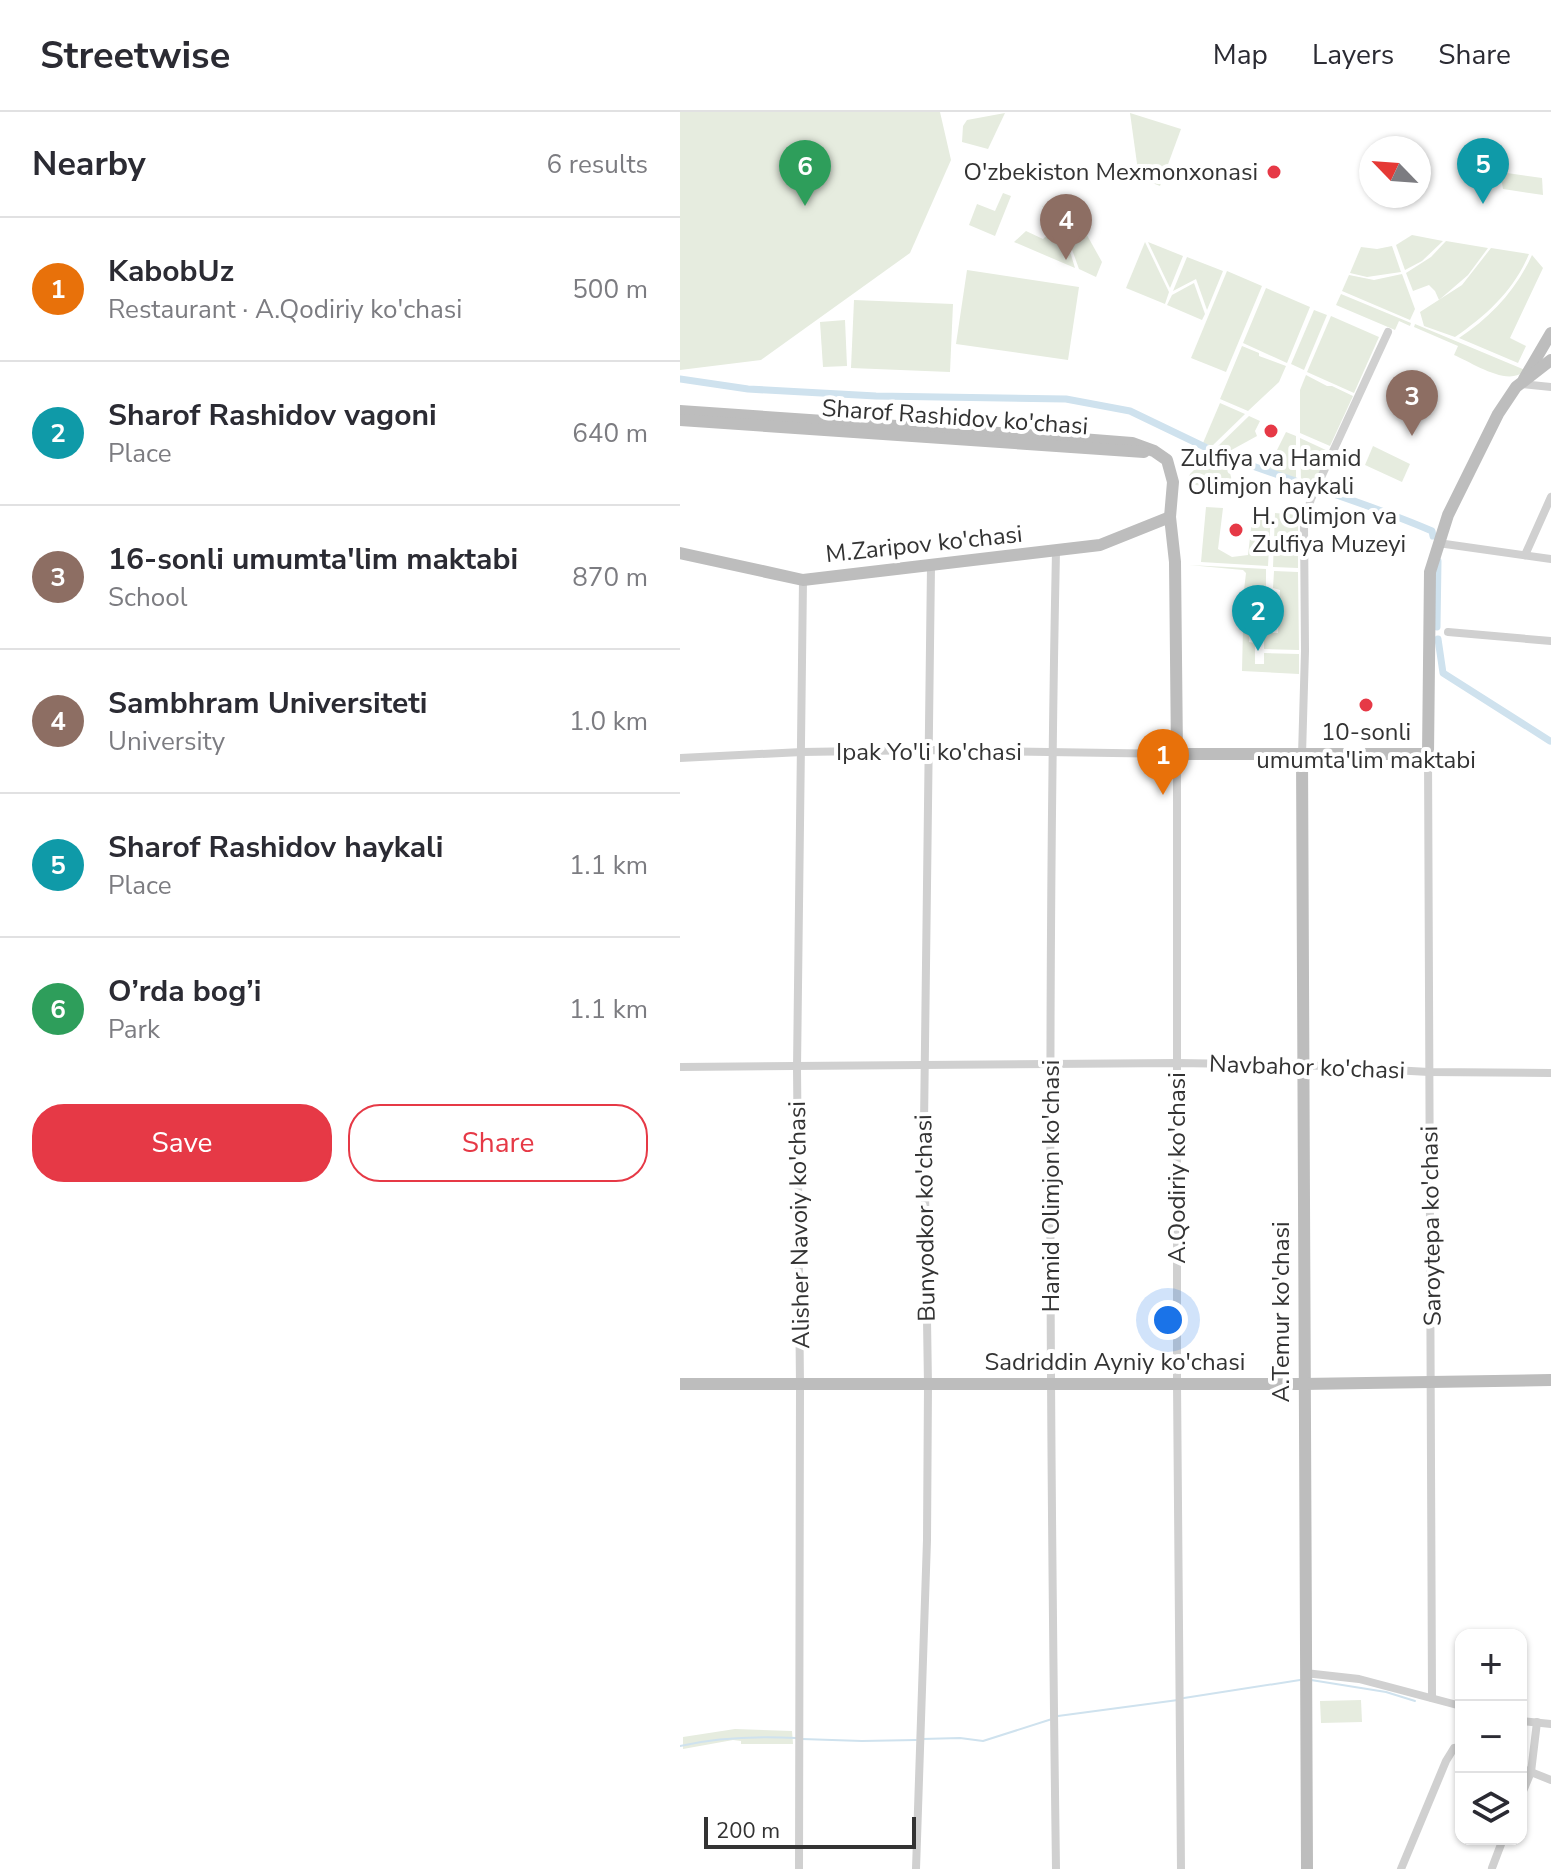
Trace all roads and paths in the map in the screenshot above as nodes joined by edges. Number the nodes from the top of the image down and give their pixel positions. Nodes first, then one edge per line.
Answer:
1 (1388, 332) dead end
2 (1551, 333) edge
3 (1551, 360) edge
4 (1521, 384) junction
5 (1551, 387) edge
6 (680, 411) edge
7 (680, 420) edge
8 (1154, 451) junction
9 (1551, 497) edge
10 (1170, 517) junction
11 (1437, 543) junction
12 (1056, 551) junction
13 (680, 553) edge
14 (1525, 555) junction
15 (1551, 559) edge
16 (931, 566) junction
17 (803, 580) junction
18 (1448, 632) dead end
19 (1551, 641) edge
20 (928, 750) junction
21 (802, 752) junction
22 (1052, 754) junction
23 (1177, 754) junction
24 (1428, 754) junction
25 (1302, 755) junction
26 (680, 758) edge
27 (1177, 1063) junction
28 (1303, 1065) junction
29 (1052, 1066) junction
30 (680, 1067) edge
31 (924, 1067) junction
32 (797, 1068) junction
33 (1429, 1072) junction
34 (1551, 1073) edge
35 (1551, 1380) edge
36 (1432, 1382) junction
37 (1050, 1383) junction
38 (1177, 1383) junction
39 (680, 1384) edge
40 (1303, 1384) junction
41 (928, 1385) junction
42 (800, 1386) junction
43 (1305, 1673) junction
44 (1432, 1698) junction
45 (1455, 1704) edge
46 (1527, 1721) edge
47 (1537, 1722) junction
48 (1551, 1724) edge
49 (1455, 1748) edge
50 (1527, 1770) edge
51 (1531, 1772) junction
52 (1551, 1780) edge
53 (1527, 1782) edge
54 (1501, 1845) edge
55 (1492, 1868) edge
56 (799, 1869) edge
57 (916, 1869) edge
58 (1056, 1869) edge
59 (1181, 1869) edge
60 (1307, 1869) edge
61 (1401, 1869) edge

1 - 25 street
2 - 4 street
3 - 4 street
4 - 5 street
4 - 11 street
6 - 8 street
7 - 8 street, Sharof Rashidov ko'chasi
8 - 10 street
9 - 14 street
10 - 12 street, M.Zaripov ko'chasi
10 - 23 street
11 - 14 street
11 - 24 street
12 - 16 street, M.Zaripov ko'chasi
12 - 22 street, Hamid Olimjon ko'chasi
13 - 17 street, M.Zaripov ko'chasi
14 - 15 street
16 - 17 street, M.Zaripov ko'chasi
16 - 20 street, Bunyodkor ko'chasi
17 - 21 street, Alisher Navoiy ko'chasi
18 - 19 street
20 - 21 street, Ipak Yo'li ko'chasi
20 - 22 street, Ipak Yo'li ko'chasi
20 - 31 street, Bunyodkor ko'chasi
21 - 26 street, Ipak Yo'li ko'chasi
21 - 32 street, Alisher Navoiy ko'chasi
22 - 23 street, Ipak Yo'li ko'chasi
22 - 29 street, Hamid Olimjon ko'chasi
23 - 25 street
23 - 27 street, A.Qodiriy ko'chasi
24 - 25 street
24 - 33 street, Saroytepa ko'chasi
25 - 28 street, A.Temur ko'chasi
27 - 28 street, Navbahor ko'chasi
27 - 29 street, Navbahor ko'chasi
27 - 38 street, A.Qodiriy ko'chasi
28 - 33 street, Navbahor ko'chasi
28 - 40 street, A.Temur ko'chasi
29 - 31 street, Navbahor ko'chasi
29 - 37 street, Hamid Olimjon ko'chasi
30 - 32 street, Navbahor ko'chasi
31 - 32 street, Navbahor ko'chasi
31 - 41 street, Bunyodkor ko'chasi
32 - 42 street, Alisher Navoiy ko'chasi
33 - 34 street, Navbahor ko'chasi
33 - 36 street, Saroytepa ko'chasi
35 - 36 street, Sadriddin Ayniy ko'chasi
36 - 40 street, Sadriddin Ayniy ko'chasi
36 - 44 street, Saroytepa ko'chasi
37 - 38 street, Sadriddin Ayniy ko'chasi
37 - 41 street, Sadriddin Ayniy ko'chasi
37 - 58 street, Hamid Olimjon ko'chasi
38 - 40 street, Sadriddin Ayniy ko'chasi
38 - 59 street, A.Qodiriy ko'chasi
39 - 42 street, Sadriddin Ayniy ko'chasi
40 - 43 street, A.Temur ko'chasi
41 - 42 street, Sadriddin Ayniy ko'chasi
41 - 57 street, Bunyodkor ko'chasi
42 - 56 street, Alisher Navoiy ko'chasi
43 - 44 street
43 - 60 street, A.Temur ko'chasi
44 - 45 street
46 - 47 street
47 - 48 street
47 - 51 street
49 - 61 street
50 - 51 street
51 - 52 street
51 - 53 street
54 - 55 street

